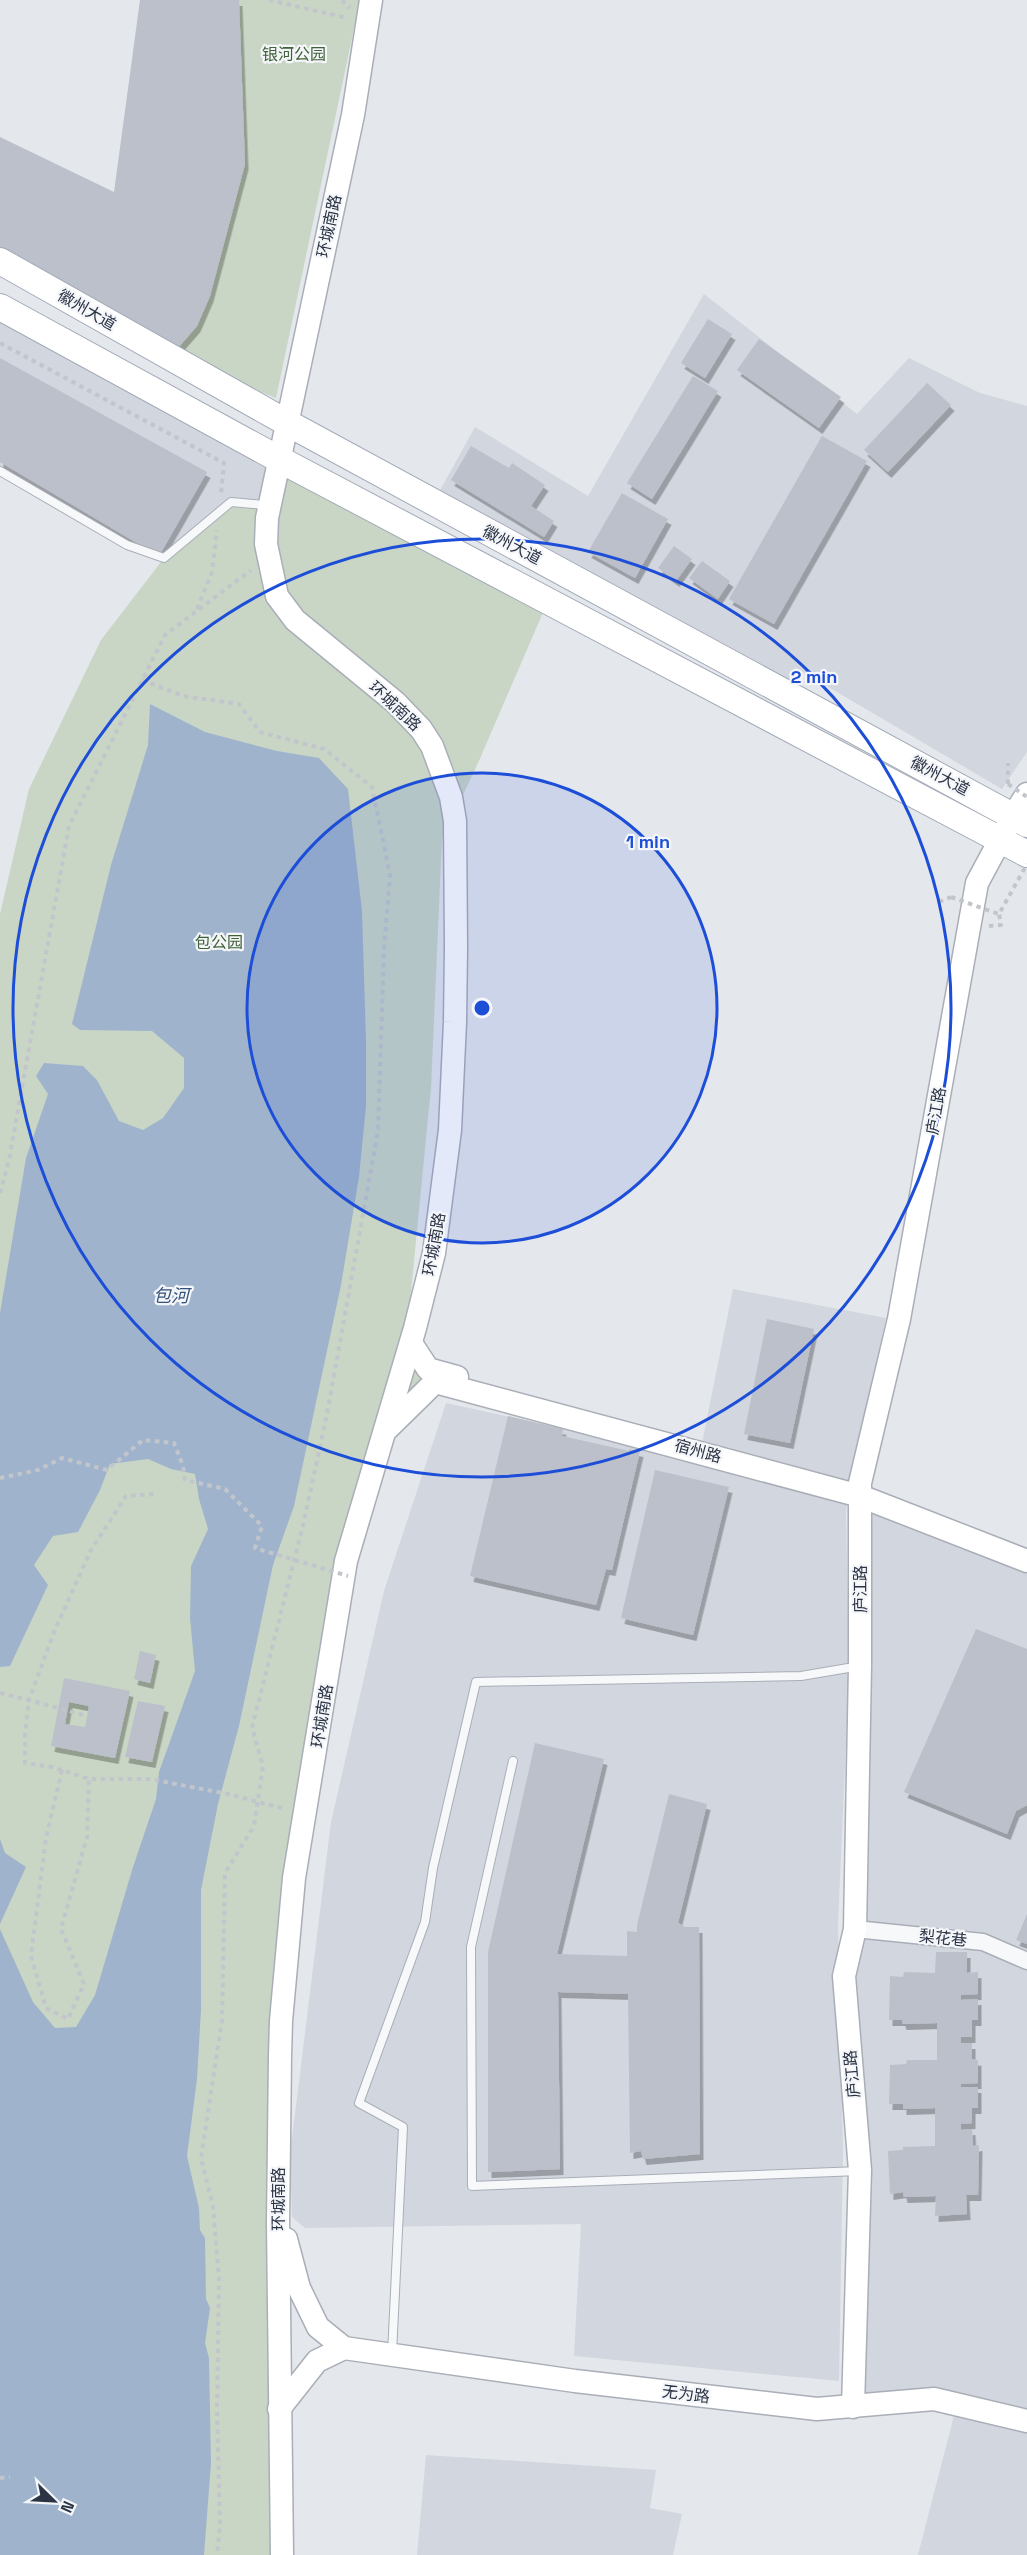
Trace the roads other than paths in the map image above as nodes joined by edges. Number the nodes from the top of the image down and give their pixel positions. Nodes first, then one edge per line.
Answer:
1 (371, 0) edge
2 (0, 261) edge
3 (0, 307) edge
4 (287, 423) junction
5 (279, 459) junction
6 (0, 471) edge
7 (264, 506) dead end
8 (1020, 803) edge
9 (1001, 839) junction
10 (1027, 854) edge
11 (411, 1343) junction
12 (382, 1434) junction
13 (860, 1489) junction
14 (1027, 1547) edge
15 (1027, 1561) edge
16 (860, 1666) junction
17 (513, 1761) dead end
18 (855, 1929) junction
19 (1027, 1961) edge
20 (860, 2170) junction
21 (278, 2224) junction
22 (344, 2348) junction
23 (392, 2356) junction
24 (853, 2407) junction
25 (279, 2409) junction
26 (1027, 2421) edge
27 (282, 2555) edge

1 - 4 street, 环城南路
2 - 4 main road, 徽州大道
3 - 5 main road, 徽州大道
4 - 5 street, 环城南路
4 - 8 main road, 徽州大道
5 - 9 main road, 徽州大道
5 - 11 street, 环城南路
6 - 7 lane
8 - 9 street, 庐江路
9 - 10 main road, 徽州大道
9 - 13 street, 庐江路
11 - 12 street, 环城南路
11 - 13 street, 宿州路
12 - 13 street, 宿州路
12 - 21 street, 环城南路
13 - 14 street, 宿州路
13 - 15 street, 宿州路
13 - 16 street, 庐江路
16 - 18 street, 庐江路
16 - 23 lane
17 - 20 lane
18 - 19 street, 梨花巷
18 - 20 street, 庐江路
20 - 24 street, 庐江路
21 - 22 street, 无为路
21 - 25 street, 环城南路
22 - 23 street, 无为路
22 - 25 street
23 - 24 street, 无为路
24 - 26 street, 无为路
25 - 27 street, 环城南路

